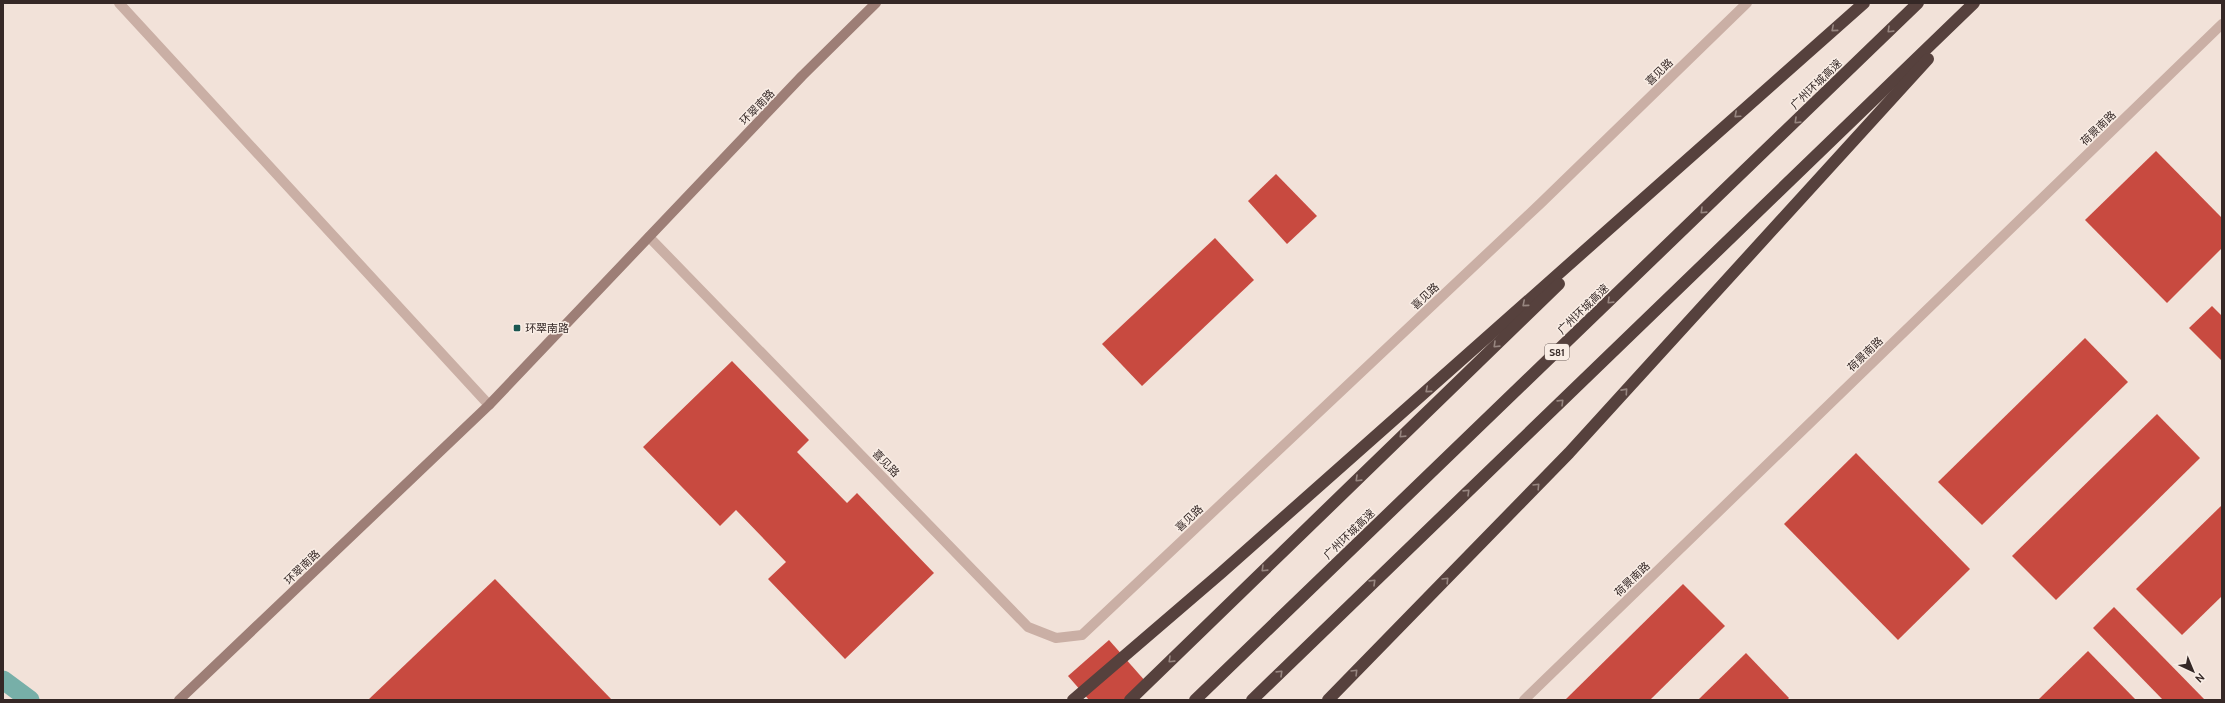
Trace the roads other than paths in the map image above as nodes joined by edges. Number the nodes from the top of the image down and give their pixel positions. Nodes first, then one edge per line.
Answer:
1 (119, 3) edge
2 (876, 3) edge
3 (1747, 3) edge
4 (1864, 3) edge
5 (1918, 3) edge
6 (1974, 3) edge
7 (1981, 3) edge
8 (2222, 24) edge
9 (1685, 162) junction
10 (649, 237) junction
11 (489, 405) junction
12 (179, 700) edge
13 (1072, 700) edge
14 (1130, 700) edge
15 (1195, 700) edge
16 (1252, 700) edge
17 (1328, 700) edge
18 (1524, 700) edge

1 - 11 street
2 - 10 street, 环翠南路
3 - 10 street, 喜见路
4 -> 9 highway
5 -> 15 highway, 广州环城高速 / S81
16 -> 6 highway
17 -> 7 highway
8 - 18 street, 荷景南路
9 -> 13 highway
9 -> 14 highway
10 - 11 street, 环翠南路
11 - 12 street, 环翠南路

